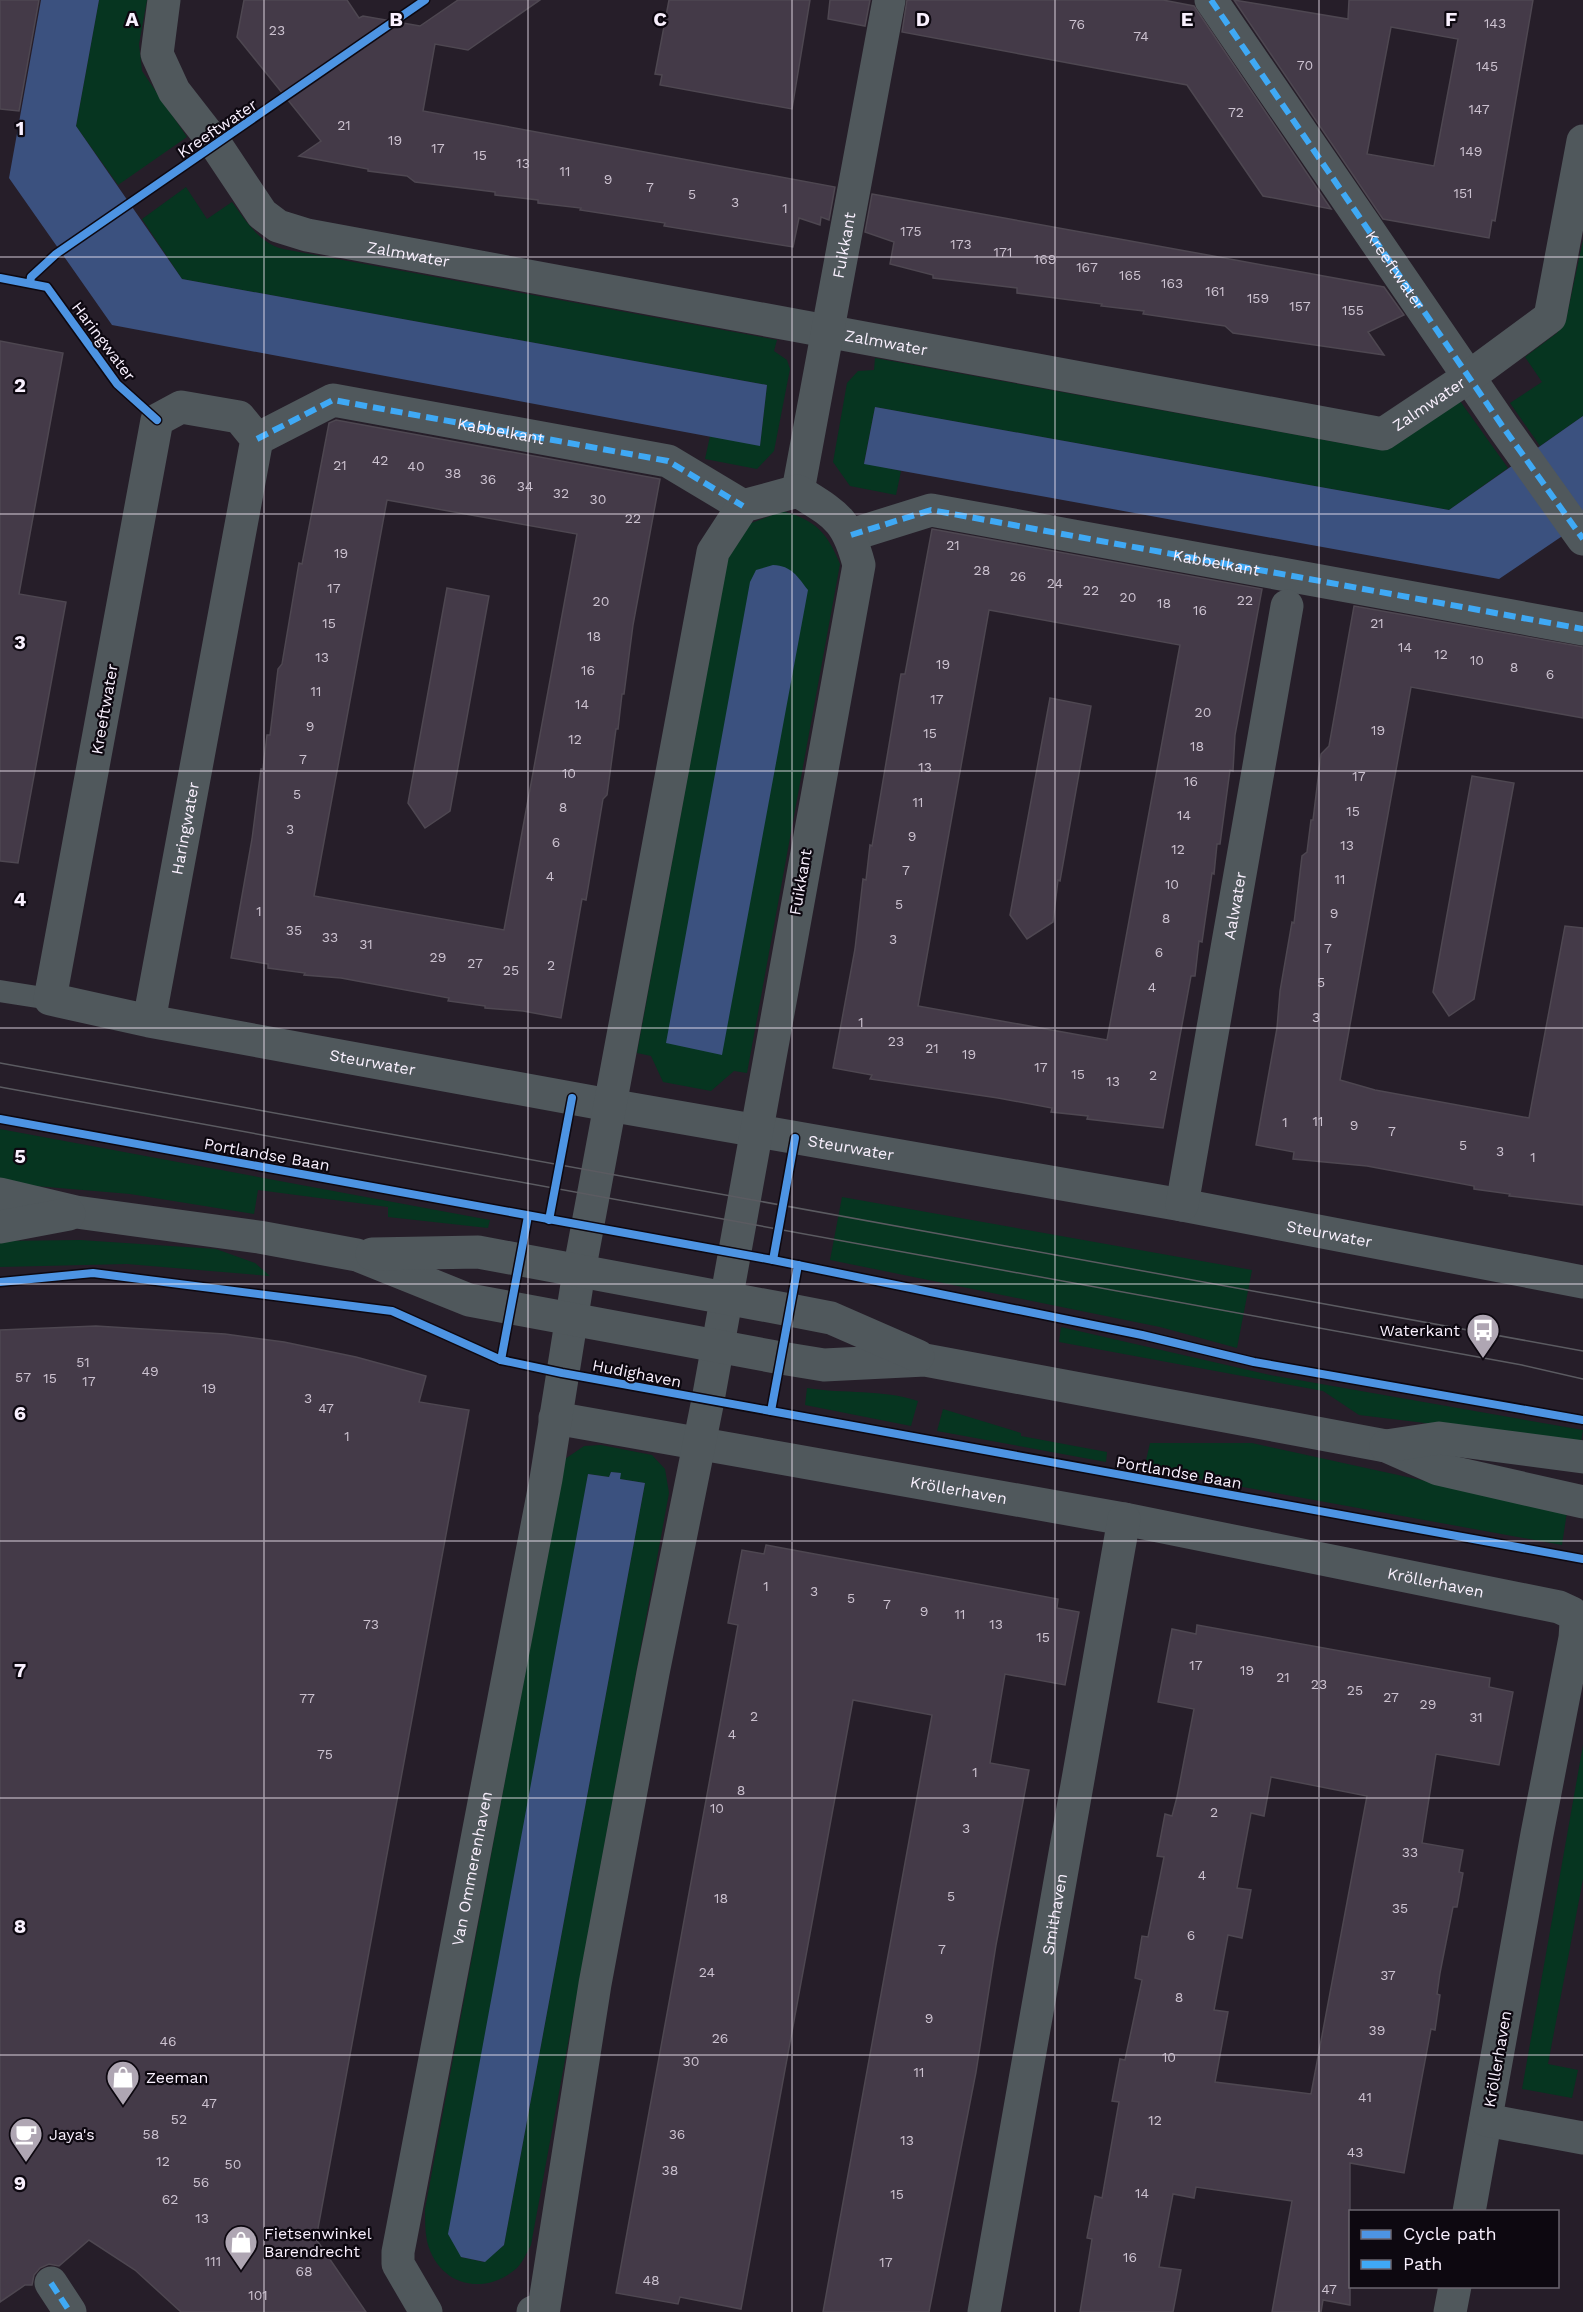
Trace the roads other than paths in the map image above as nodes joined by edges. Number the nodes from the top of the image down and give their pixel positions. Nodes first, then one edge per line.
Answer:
1 (164, 0) edge
2 (889, 0) edge
3 (1211, 0) edge
4 (1583, 141) edge
5 (828, 332) junction
6 (1470, 376) junction
7 (257, 439) junction
8 (798, 491) junction
9 (743, 506) junction
10 (851, 535) junction
11 (1581, 536) edge
12 (1287, 606) dead end
13 (1583, 629) edge
14 (0, 991) edge
15 (50, 999) junction
16 (149, 1021) junction
17 (609, 1105) junction
18 (754, 1130) junction
19 (0, 1194) edge
20 (1182, 1205) junction
21 (76, 1212) junction
22 (0, 1227) edge
23 (357, 1255) junction
24 (579, 1272) junction
25 (1583, 1282) edge
26 (725, 1299) junction
27 (571, 1319) junction
28 (717, 1345) junction
29 (925, 1360) junction
30 (555, 1418) junction
31 (699, 1445) junction
32 (1386, 1446) junction
33 (1583, 1457) edge
34 (1583, 1502) edge
35 (1124, 1519) junction
36 (1486, 2120) junction
37 (1583, 2138) edge
38 (1469, 2210) edge
39 (51, 2283) dead end
40 (1455, 2288) edge
41 (541, 2311) edge
42 (70, 2312) edge
43 (426, 2312) edge
44 (984, 2312) edge
45 (1450, 2312) edge

1 - 5 street, Zalmwater
2 - 5 street, Fuikkant
3 - 6 street, Kreeftwater
4 - 6 street, Zalmwater
5 - 6 street, Zalmwater
5 - 8 street, Fuikkant
6 - 11 street, Kreeftwater
7 - 9 street, Kabbelkant
7 - 15 street, Kreeftwater
7 - 16 street, Haringwater
8 - 9 street
8 - 10 street, Fuikkant
9 - 17 street
10 - 13 street, Kabbelkant
10 - 18 street, Fuikkant
12 - 20 street, Aalwater
14 - 15 lane
15 - 16 street, Steurwater
16 - 17 street, Steurwater
17 - 18 street, Steurwater
17 - 24 street
18 - 20 street, Steurwater
18 - 26 street, Fuikkant
19 - 21 street
20 - 25 street, Steurwater
21 - 22 street
21 - 23 street
23 - 24 street
23 - 27 street
24 - 26 street
24 - 27 street
26 - 28 street
26 - 29 street
27 - 28 street
27 - 30 street, Van Ommerenhaven
28 - 29 street
28 - 31 street
29 - 32 street
30 - 31 street
30 - 43 street, Van Ommerenhaven
31 - 35 street, Kröllerhaven
31 - 41 street
32 - 33 street
32 - 34 street
35 - 36 street, Kröllerhaven
35 - 44 street, Smithaven
36 - 37 street
36 - 38 street, Kröllerhaven
39 - 42 street
40 - 45 street

